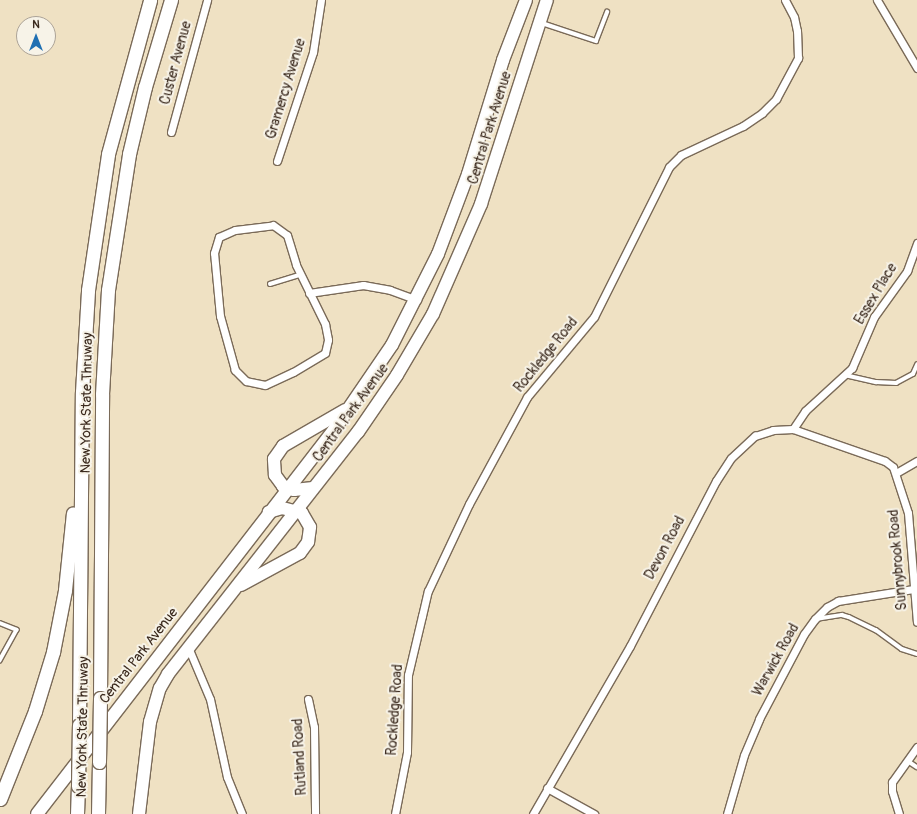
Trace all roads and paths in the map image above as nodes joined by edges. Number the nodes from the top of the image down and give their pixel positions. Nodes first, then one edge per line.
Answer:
1 (150, 0) edge
2 (171, 0) edge
3 (207, 0) edge
4 (321, 0) edge
5 (526, 0) edge
6 (547, 0) edge
7 (785, 0) edge
8 (877, 0) edge
9 (607, 12) dead end
10 (539, 22) junction
11 (917, 68) edge
12 (170, 132) dead end
13 (277, 161) dead end
14 (917, 243) edge
15 (300, 275) junction
16 (270, 284) dead end
17 (309, 293) junction
18 (417, 300) junction
19 (917, 365) edge
20 (845, 375) junction
21 (353, 405) junction
22 (81, 428) junction
23 (793, 429) junction
24 (917, 461) edge
25 (896, 474) junction
26 (288, 488) junction
27 (313, 488) junction
28 (296, 510) junction
29 (269, 512) junction
30 (914, 572) edge
31 (913, 590) junction
32 (231, 593) junction
33 (815, 619) junction
34 (917, 622) edge
35 (0, 623) edge
36 (188, 647) junction
37 (917, 654) edge
38 (0, 661) edge
39 (308, 699) dead end
40 (917, 747) edge
41 (907, 760) junction
42 (99, 767) junction
43 (917, 767) edge
44 (547, 788) junction
45 (0, 799) edge
46 (37, 814) edge
47 (77, 814) edge
48 (98, 814) edge
49 (105, 814) edge
50 (139, 814) edge
51 (242, 814) edge
52 (315, 814) edge
53 (395, 814) edge
54 (532, 814) edge
55 (594, 814) edge
56 (727, 814) edge
57 (899, 814) edge

1 - 22 highway, New York State Thruway
2 - 42 highway, New York State Thruway, bridge
3 - 12 street, Custer Avenue
4 - 13 street, Gramercy Avenue
5 - 18 main road, Central Park Avenue
6 - 10 main road, Central Park Avenue
7 - 53 street, Rockledge Road
8 - 11 street
9 - 10 lane
10 - 27 main road, Central Park Avenue
14 - 20 street, Essex Place
15 - 16 lane
15 - 17 street
15 - 17 street
17 - 18 street
18 - 21 main road, Central Park Avenue
19 - 20 lane
20 - 23 street, Essex Place
21 - 26 main road, Central Park Avenue
21 - 26 main road
22 - 45 highway
22 - 47 highway, New York State Thruway, bridge
23 - 25 street, Devon Road
23 - 44 street, Devon Road
24 - 25 street
25 - 30 street, Sunnybrook Road
26 - 27 main road
26 - 29 main road, Central Park Avenue
27 - 28 main road, Central Park Avenue
28 - 29 main road
28 - 32 main road, Central Park Avenue
28 - 32 main road
29 - 46 main road, Central Park Avenue
30 - 31 street, Sunnybrook Road
31 - 33 street, Warwick Road
31 - 34 street, Sunnybrook Road
32 - 36 main road, Central Park Avenue
33 - 37 lane
33 - 56 street, Warwick Road
35 - 38 lane
36 - 50 main road, Central Park Avenue
36 - 51 street
39 - 52 street, Rutland Road
40 - 41 street
41 - 43 lane
41 - 57 street
42 - 48 highway, New York State Thruway
42 - 49 highway
44 - 54 street, Devon Road
44 - 55 street

